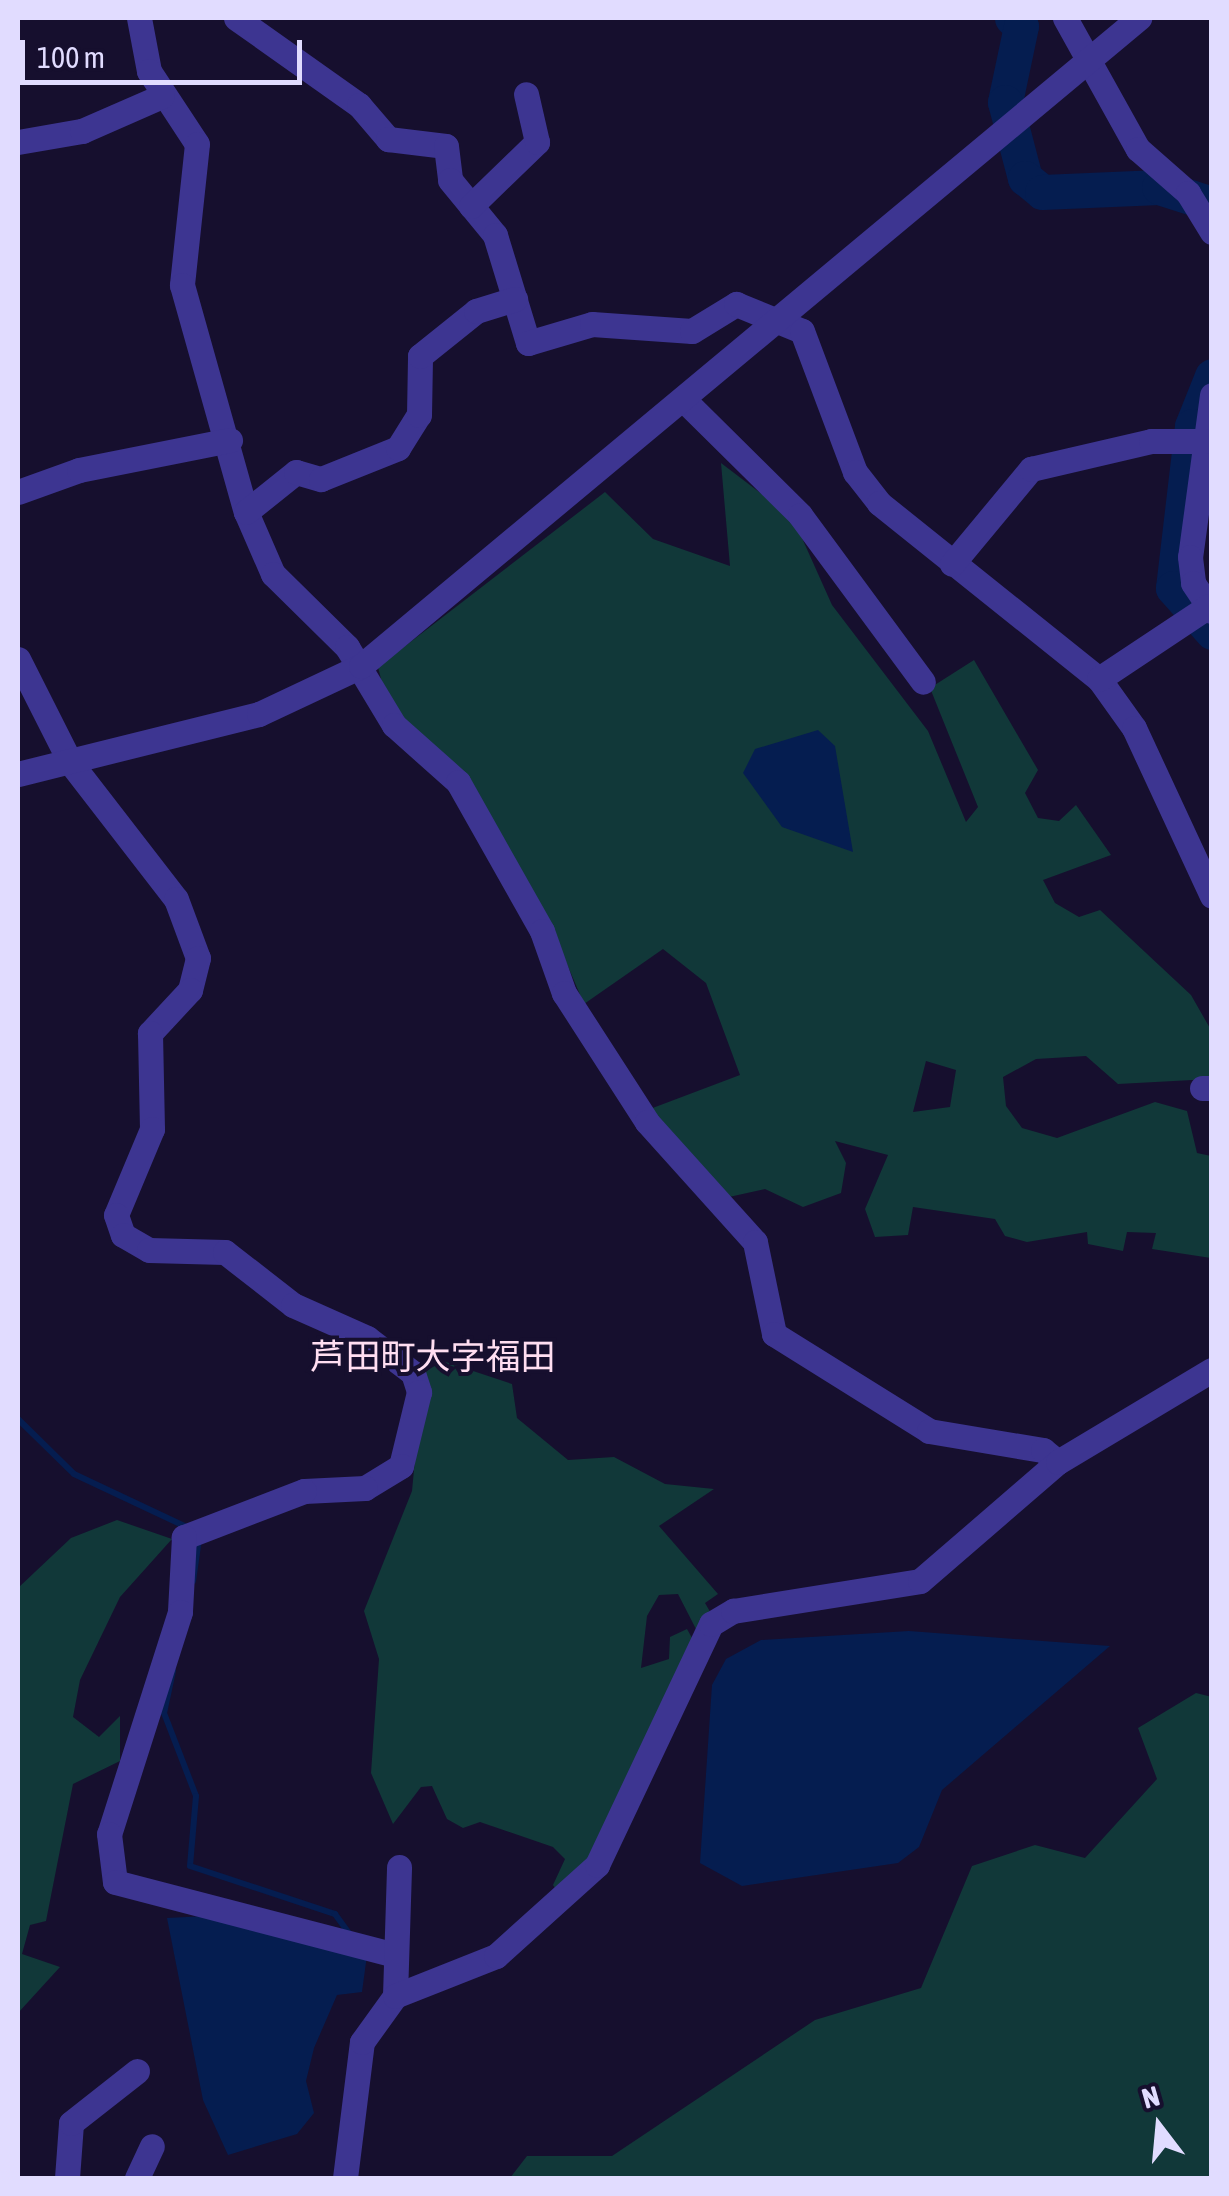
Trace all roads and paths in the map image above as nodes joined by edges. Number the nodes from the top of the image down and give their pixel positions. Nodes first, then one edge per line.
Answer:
1 (139, 18) edge
2 (236, 18) edge
3 (1065, 18) edge
4 (1138, 18) edge
5 (1092, 57) junction
6 (526, 94) dead end
7 (162, 96) junction
8 (18, 142) edge
9 (1200, 193) edge
10 (471, 206) junction
11 (1212, 232) edge
12 (515, 299) junction
13 (782, 320) junction
14 (1212, 395) edge
15 (685, 402) junction
16 (230, 440) junction
17 (1205, 441) junction
18 (18, 492) edge
19 (246, 512) junction
20 (952, 564) junction
21 (1210, 608) edge
22 (18, 659) edge
23 (361, 666) junction
24 (1099, 679) junction
25 (923, 682) dead end
26 (70, 762) junction
27 (18, 774) edge
28 (1212, 896) edge
29 (1212, 1370) edge
30 (1058, 1462) junction
31 (400, 1867) dead end
32 (392, 1954) junction
33 (394, 1996) junction
34 (136, 2071) dead end
35 (152, 2146) dead end
36 (67, 2178) edge
37 (136, 2178) edge
38 (346, 2178) edge

1 - 7 street
2 - 10 street
3 - 5 street
4 - 5 street
5 - 9 street
5 - 13 street
6 - 10 street
7 - 8 street
7 - 16 street
9 - 11 street
10 - 12 street
12 - 13 street
12 - 19 street
13 - 15 street
13 - 20 street
14 - 17 street
15 - 23 street
15 - 25 street
16 - 18 street
16 - 19 street
17 - 20 street
17 - 21 street
19 - 23 street
20 - 24 street
21 - 24 street
22 - 26 street
23 - 26 street
23 - 30 street
24 - 28 street
26 - 27 street
26 - 32 street
29 - 30 street
30 - 33 street
31 - 32 street
32 - 33 street
33 - 38 street
34 - 36 street
35 - 37 street

